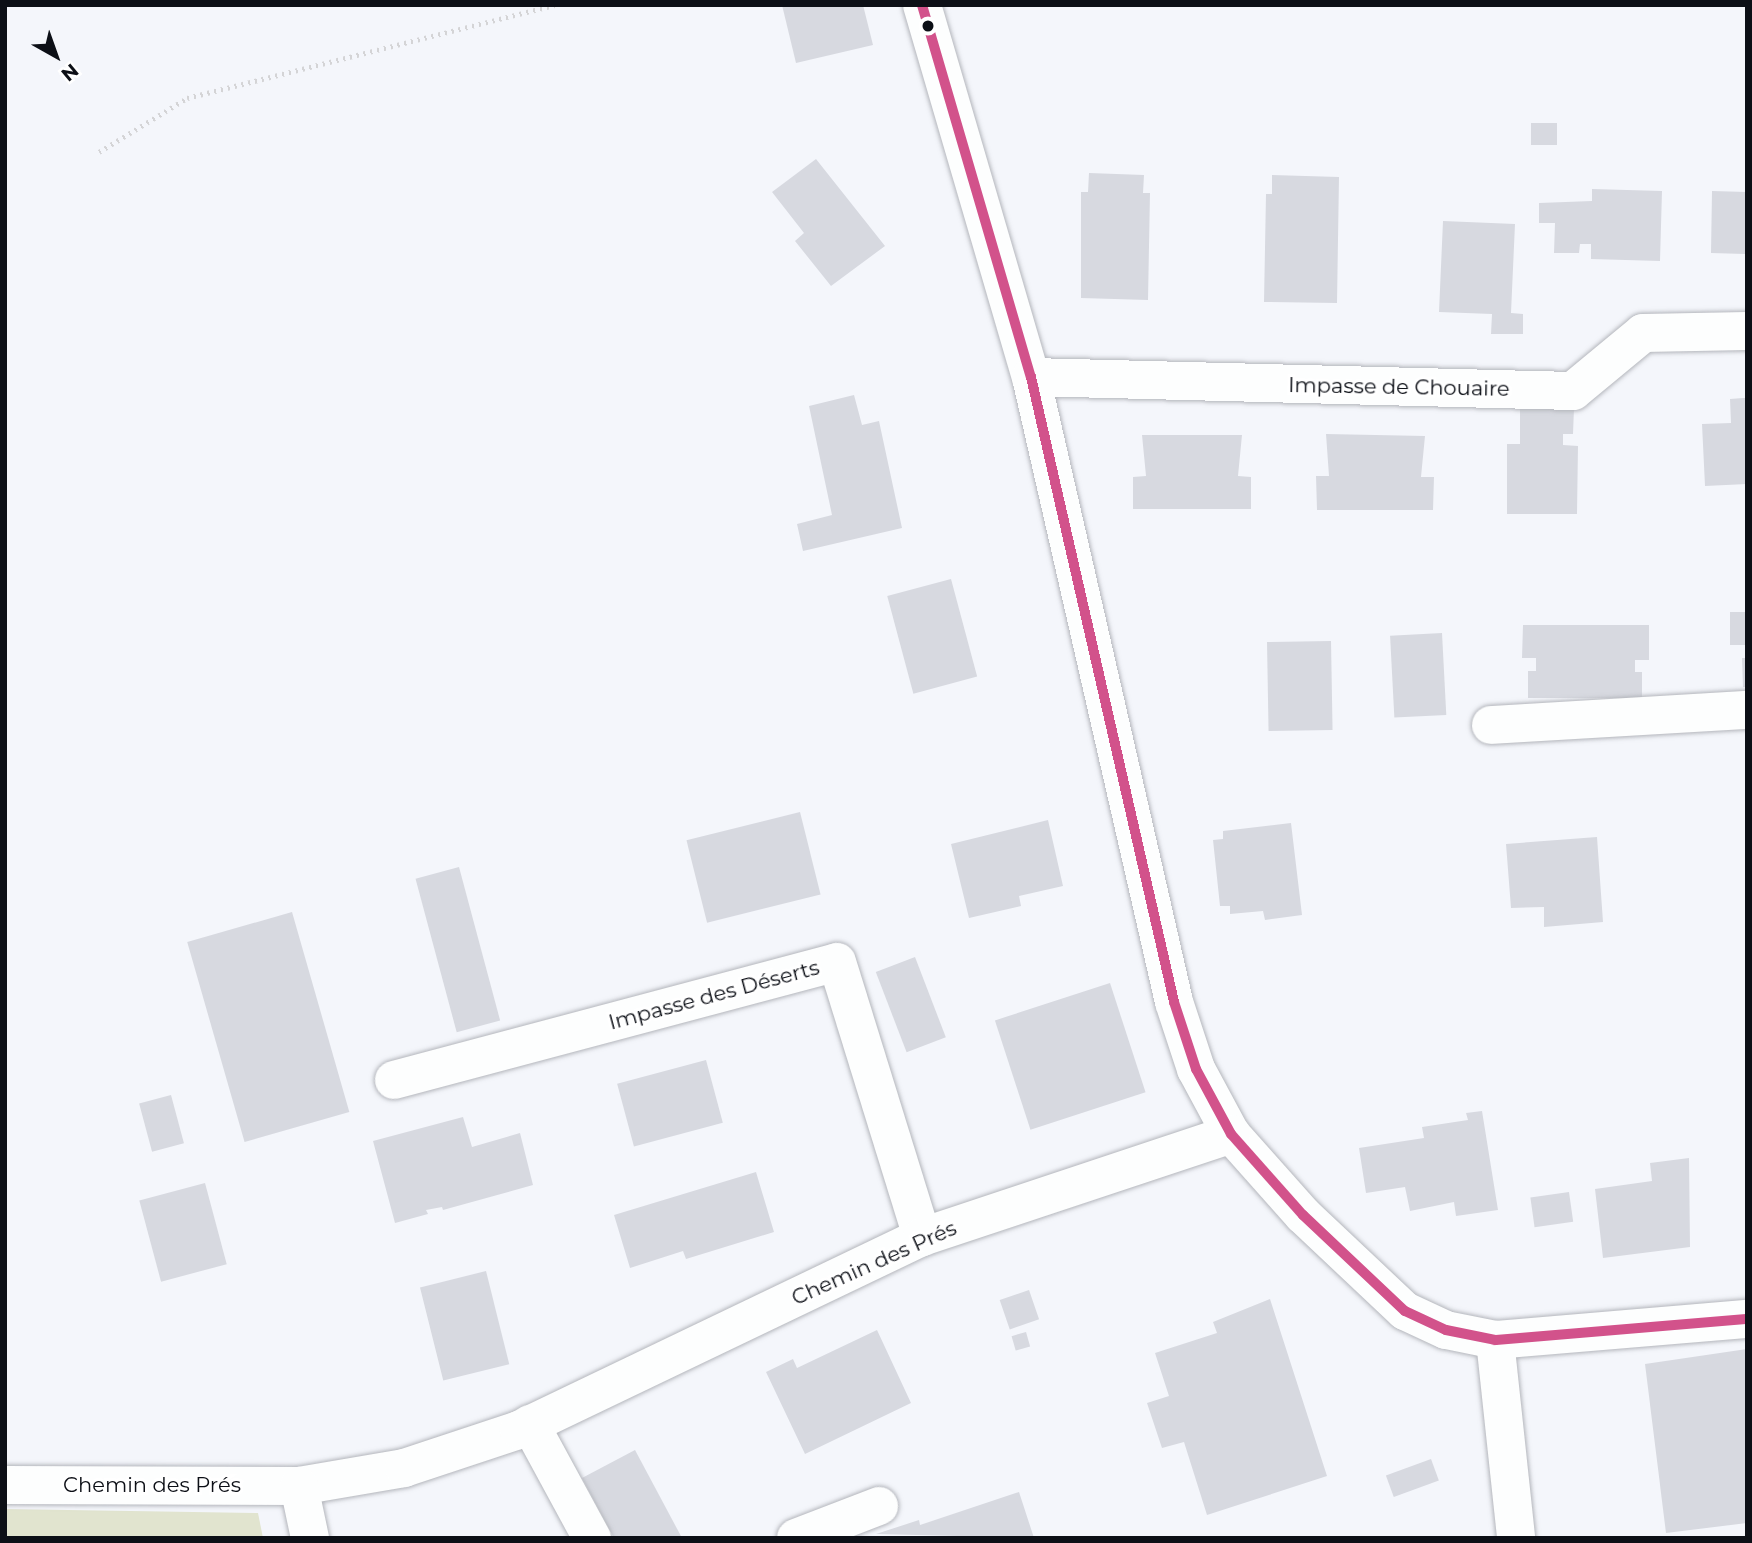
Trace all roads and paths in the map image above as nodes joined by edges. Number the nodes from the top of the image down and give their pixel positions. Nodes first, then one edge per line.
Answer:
1 (554, 5) edge
2 (922, 5) edge
3 (99, 152) dead end
4 (1747, 331) edge
5 (1031, 377) junction
6 (1747, 710) edge
7 (1491, 725) dead end
8 (394, 1080) dead end
9 (1231, 1134) junction
10 (922, 1237) junction
11 (1747, 1319) edge
12 (1495, 1340) junction
13 (530, 1424) junction
14 (5, 1485) edge
15 (299, 1486) junction
16 (879, 1506) dead end
17 (310, 1538) edge
18 (592, 1538) edge
19 (796, 1538) edge
20 (1516, 1538) edge

1 - 3 path
2 - 5 street
4 - 5 street, Impasse de Chouaire
5 - 9 street
6 - 7 street
8 - 10 street, Impasse des Déserts
9 - 10 street, Chemin des Prés
9 - 12 street
10 - 13 street, Chemin des Prés
11 - 12 street
12 - 20 street
13 - 15 street, Chemin des Prés
13 - 18 street
14 - 15 street, Chemin des Prés
15 - 17 street
16 - 19 street

